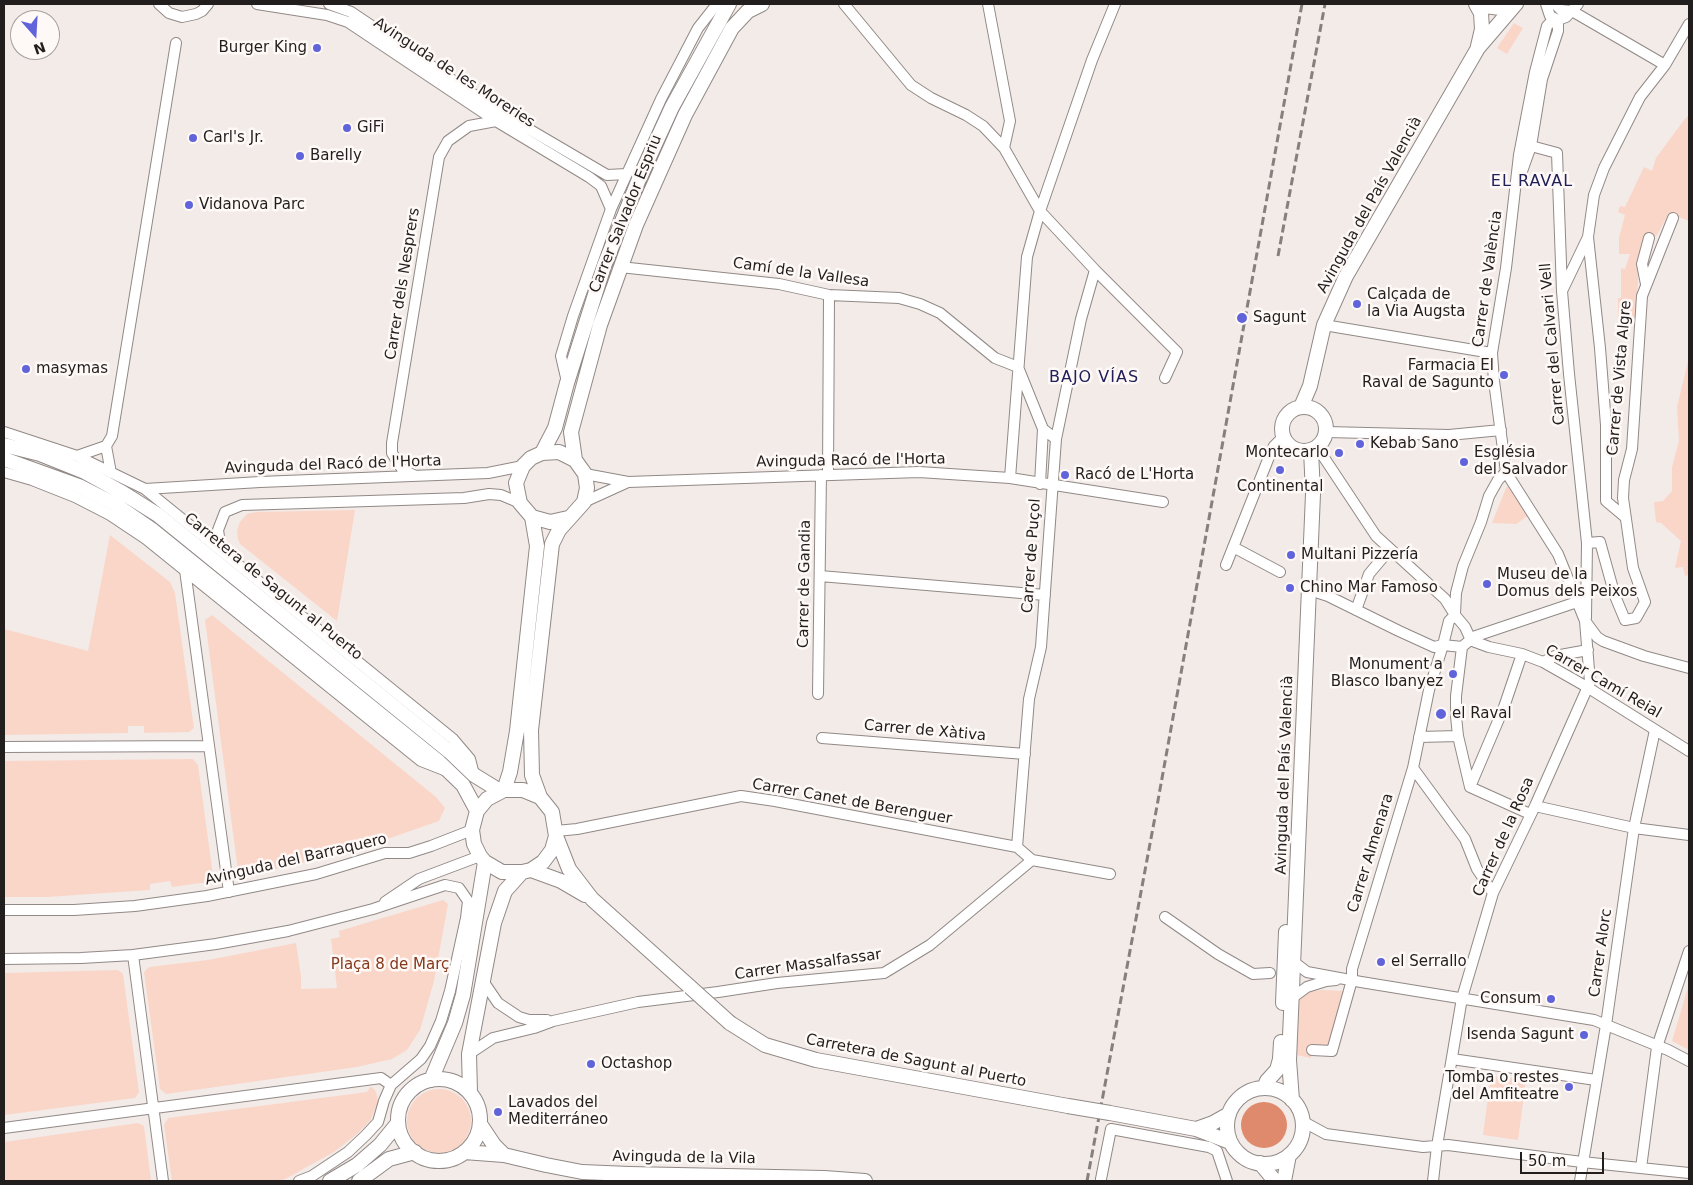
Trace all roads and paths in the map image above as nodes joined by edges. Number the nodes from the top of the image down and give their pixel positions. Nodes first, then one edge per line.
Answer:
1 (159, 4) edge
2 (211, 4) edge
3 (257, 4) edge
4 (329, 4) edge
5 (717, 4) edge
6 (729, 4) edge
7 (762, 4) edge
8 (844, 4) edge
9 (988, 4) edge
10 (1115, 4) edge
11 (1476, 4) edge
12 (1482, 4) edge
13 (1546, 4) edge
14 (1555, 4) edge
15 (1515, 5) edge
16 (1575, 7) edge
17 (1555, 23) junction
18 (1689, 24) edge
19 (176, 43) dead end
20 (1478, 48) junction
21 (1665, 65) junction
22 (496, 121) junction
23 (1531, 146) junction
24 (1004, 148) junction
25 (627, 174) junction
26 (1518, 174) junction
27 (611, 209) junction
28 (1040, 211) junction
29 (1673, 218) dead end
30 (1588, 237) junction
31 (1649, 238) dead end
32 (620, 267) junction
33 (1095, 270) junction
34 (1646, 284) junction
35 (1562, 291) junction
36 (829, 295) junction
37 (1324, 325) junction
38 (1492, 353) junction
39 (1018, 367) junction
40 (1165, 378) dead end
41 (567, 383) junction
42 (1310, 386) junction
43 (1301, 406) junction
44 (1317, 410) junction
45 (1043, 428) junction
46 (1501, 430) junction
47 (4, 432) edge
48 (1327, 432) junction
49 (1283, 437) junction
50 (1056, 439) junction
51 (4, 445) edge
52 (106, 446) junction
53 (1310, 450) junction
54 (542, 453) junction
55 (77, 456) junction
56 (4, 460) edge
57 (575, 460) junction
58 (523, 466) junction
59 (4, 472) edge
60 (1506, 472) junction
61 (111, 473) junction
62 (585, 474) junction
63 (824, 474) junction
64 (415, 476) junction
65 (1010, 478) junction
66 (628, 482) junction
67 (1040, 484) junction
68 (1052, 484) junction
69 (145, 489) junction
70 (584, 502) junction
71 (1163, 502) dead end
72 (520, 503) junction
73 (532, 517) junction
74 (1625, 517) junction
75 (568, 518) junction
76 (1587, 543) junction
77 (1233, 547) junction
78 (1390, 549) junction
79 (221, 550) junction
80 (1226, 565) dead end
81 (185, 570) junction
82 (1280, 572) dead end
83 (820, 576) junction
84 (1309, 590) junction
85 (1045, 595) junction
86 (1577, 602) junction
87 (1356, 610) junction
88 (1455, 616) junction
89 (1586, 621) junction
90 (1468, 642) junction
91 (1443, 645) junction
92 (1588, 650) junction
93 (1522, 654) junction
94 (1543, 662) junction
95 (1689, 668) edge
96 (1587, 687) junction
97 (818, 694) dead end
98 (1655, 730) junction
99 (1458, 736) junction
100 (1419, 737) junction
101 (822, 738) dead end
102 (209, 746) junction
103 (4, 747) edge
104 (1689, 751) edge
105 (1024, 754) junction
106 (1413, 768) junction
107 (450, 773) junction
108 (474, 775) junction
109 (1470, 787) junction
110 (502, 791) junction
111 (540, 797) junction
112 (1532, 810) junction
113 (477, 811) junction
114 (1634, 828) junction
115 (472, 830) junction
116 (556, 833) junction
117 (1689, 835) edge
118 (1017, 847) junction
119 (483, 859) junction
120 (1032, 860) junction
121 (527, 871) junction
122 (1110, 874) dead end
123 (229, 892) junction
124 (1493, 893) junction
125 (592, 899) junction
126 (373, 909) junction
127 (4, 910) edge
128 (1164, 917) dead end
129 (1689, 951) edge
130 (133, 955) junction
131 (1289, 958) junction
132 (4, 959) edge
133 (1270, 973) junction
134 (1352, 980) junction
135 (483, 981) junction
136 (1288, 995) junction
137 (1462, 998) junction
138 (553, 1021) junction
139 (1606, 1026) junction
140 (1657, 1047) junction
141 (1312, 1050) dead end
142 (469, 1054) junction
143 (1452, 1059) junction
144 (1689, 1061) edge
145 (431, 1080) junction
146 (1596, 1080) junction
147 (391, 1085) junction
148 (1264, 1088) junction
149 (470, 1092) junction
150 (1292, 1100) junction
151 (154, 1108) junction
152 (1229, 1114) junction
153 (1302, 1121) junction
154 (398, 1123) junction
155 (480, 1124) junction
156 (4, 1128) edge
157 (1196, 1129) junction
158 (1230, 1142) junction
159 (1437, 1146) junction
160 (415, 1152) junction
161 (464, 1152) junction
162 (504, 1155) junction
163 (1288, 1155) junction
164 (1582, 1162) junction
165 (1260, 1163) junction
166 (1641, 1168) junction
167 (1689, 1173) edge
168 (1226, 1178) edge
169 (1101, 1179) dead end
170 (164, 1181) edge
171 (299, 1181) edge
172 (330, 1181) edge
173 (359, 1181) edge
174 (865, 1181) edge
175 (1233, 1181) edge
176 (1276, 1181) edge
177 (1284, 1181) edge
178 (1432, 1181) edge
179 (1580, 1181) edge

1 - 2 street
3 - 22 street, Avinguda de les Moreries
4 - 25 street, Avinguda de les Moreries
5 - 25 street
6 - 41 street, Carrer Salvador Espriu
7 - 32 street, Carrer Salvador Espriu
8 - 24 street
9 - 24 street
10 - 28 street
11 - 20 street, Avinguda del País Valencià
12 - 15 street
13 - 17 street
14 - 16 street
15 - 20 street, Avinguda del País Valencià
16 - 17 street
16 - 21 street
17 - 23 street, Carrer de València
17 - 26 street, Carrer de València
18 - 21 street
19 - 52 street
20 - 37 street, Avinguda del País Valencià
21 - 30 street
22 - 27 street, Avinguda de les Moreries
22 - 64 street, Carrer dels Nesprers
23 - 26 street, Carrer de València
23 - 35 street, Carrer del Calvari Vell
24 - 28 street
25 - 27 street
26 - 38 street, Carrer de València
27 - 41 street
28 - 33 street
28 - 39 street
29 - 34 street, Carrer de Vista Algre
30 - 35 street
30 - 74 street
31 - 34 street
32 - 36 street, Camí de la Vallesa
32 - 57 street, Carrer Salvador Espriu
33 - 40 street
33 - 50 street, Carrer de Puçol
34 - 74 street, Carrer de Vista Algre
35 - 76 street, Carrer del Calvari Vell
36 - 39 street, Camí de la Vallesa
36 - 63 street, Carrer de Gandia
37 - 38 street
37 - 42 street, Avinguda del País Valencià
38 - 46 street, Carrer de València
39 - 45 street
39 - 65 street
41 - 54 street, Carrer Salvador Espriu
42 - 43 street, Avinguda del País Valencià
42 - 44 street, Avinguda del País Valencià
43 - 44 street
43 - 49 street
44 - 48 street
45 - 50 street
45 - 67 street, Carrer de Puçol
46 - 48 street
46 - 60 street, Carrer de València
47 - 55 street
48 - 53 street
49 - 53 street
49 - 77 street
50 - 68 street, Carrer de Puçol
51 - 108 street, Carretera de Sagunt al Puerto
52 - 55 street
52 - 61 street
53 - 78 street
53 - 84 street, Avinguda del País Valencià
53 - 131 street, Avinguda del País Valencià
54 - 57 street
54 - 58 street
55 - 61 street
56 - 107 street
57 - 62 street
58 - 64 street, Avinguda del Racó de l'Horta
58 - 72 street
59 - 81 street
60 - 86 street
60 - 88 street
61 - 69 street
62 - 66 street, Avinguda Racó de l'Horta
62 - 70 street
63 - 65 street, Avinguda Racó de l'Horta
63 - 66 street, Avinguda Racó de l'Horta
63 - 83 street, Carrer de Gandia
64 - 69 street, Avinguda del Racó de l'Horta
65 - 67 street, Avinguda Racó de l'Horta
66 - 70 street, Avinguda Racó de l'Horta
67 - 68 street, Avinguda Racó de l'Horta
68 - 71 street, Avinguda Racó de l'Horta
68 - 85 street, Carrer de Puçol
69 - 79 street
70 - 75 street
72 - 73 street
72 - 79 street
73 - 75 street
73 - 110 street
74 - 76 street, Carrer de Vista Algre
75 - 111 street
76 - 89 street, Carrer del Calvari Vell
77 - 80 street
77 - 82 street
78 - 87 street
78 - 88 street
79 - 108 street
81 - 102 street
81 - 107 street
83 - 85 street
83 - 97 street, Carrer de Gandia
84 - 87 street
84 - 131 street, Avinguda del País Valencià
85 - 105 street, Carrer de Puçol
86 - 89 street
86 - 90 street
87 - 91 street
88 - 90 street
88 - 91 street, Carrer Almenara
89 - 92 street, Carrer del Calvari Vell
89 - 95 street
90 - 91 street
90 - 93 street, Carrer Camí Reial
90 - 99 street
91 - 100 street, Carrer Almenara
92 - 94 street
92 - 96 street, Carrer de la Rosa
93 - 94 street, Carrer Camí Reial
93 - 109 street
94 - 96 street, Carrer Camí Reial
96 - 98 street, Carrer Camí Reial
96 - 112 street, Carrer de la Rosa
98 - 104 street, Carrer Camí Reial
98 - 114 street, Carrer Alorc
99 - 100 street
99 - 109 street
100 - 106 street, Carrer Almenara
101 - 105 street, Carrer de Xàtiva
102 - 103 street
102 - 123 street
105 - 118 street, Carrer de Puçol
106 - 124 street
106 - 134 street, Carrer Almenara
107 - 113 street
108 - 110 street, Carretera de Sagunt al Puerto
109 - 112 street
110 - 111 street
110 - 113 street
111 - 116 street
112 - 114 street
112 - 124 street, Carrer de la Rosa
113 - 115 street
114 - 117 street
114 - 139 street, Carrer Alorc
115 - 119 street
115 - 123 street, Avinguda del Barraquero
116 - 118 street, Carrer Canet de Berenguer
116 - 121 street
116 - 125 street, Carretera de Sagunt al Puerto
118 - 120 street
119 - 121 street
119 - 126 street
119 - 145 street
120 - 122 street
120 - 138 street, Carrer Massalfassar
121 - 125 street, Carretera de Sagunt al Puerto
121 - 135 street
123 - 127 street, Avinguda del Barraquero
124 - 137 street, Carrer de la Rosa
125 - 157 street, Carretera de Sagunt al Puerto, bridge
126 - 130 street
126 - 147 street
128 - 133 street
129 - 140 street
130 - 132 street
130 - 151 street
131 - 133 street
131 - 134 street
131 - 136 street, Avinguda del País Valencià
133 - 136 street
134 - 136 street
134 - 137 street
134 - 141 street, Carrer Almenara
135 - 138 street, Carrer Massalfassar
135 - 142 street
136 - 148 street, Avinguda del País Valencià
136 - 150 street, Avinguda del País Valencià
137 - 139 street
137 - 143 street, Carrer de la Rosa
138 - 142 street, Carrer Massalfassar
139 - 140 street
139 - 146 street, Carrer Alorc
140 - 144 street
140 - 166 street
142 - 149 street
143 - 146 street
143 - 159 street, Carrer de la Rosa
145 - 149 street
145 - 154 street
146 - 164 street, Carrer Alorc
147 - 151 street
147 - 171 street
148 - 150 street
148 - 152 street
149 - 155 street
150 - 153 street
151 - 156 street
151 - 170 street
152 - 157 street
152 - 158 street
153 - 159 street
153 - 163 street
154 - 160 street
154 - 172 street
155 - 161 street
155 - 162 street
157 - 158 street, Carretera de Sagunt al Puerto
158 - 165 street
159 - 164 street
159 - 178 street, Carrer de la Rosa
160 - 161 street
160 - 173 street
161 - 162 street, Avinguda de la Vila
162 - 174 street, Avinguda de la Vila
163 - 165 street
163 - 177 street
164 - 166 street
164 - 179 street, Carrer Alorc
165 - 176 street
166 - 167 street
168 - 169 street
168 - 175 street

